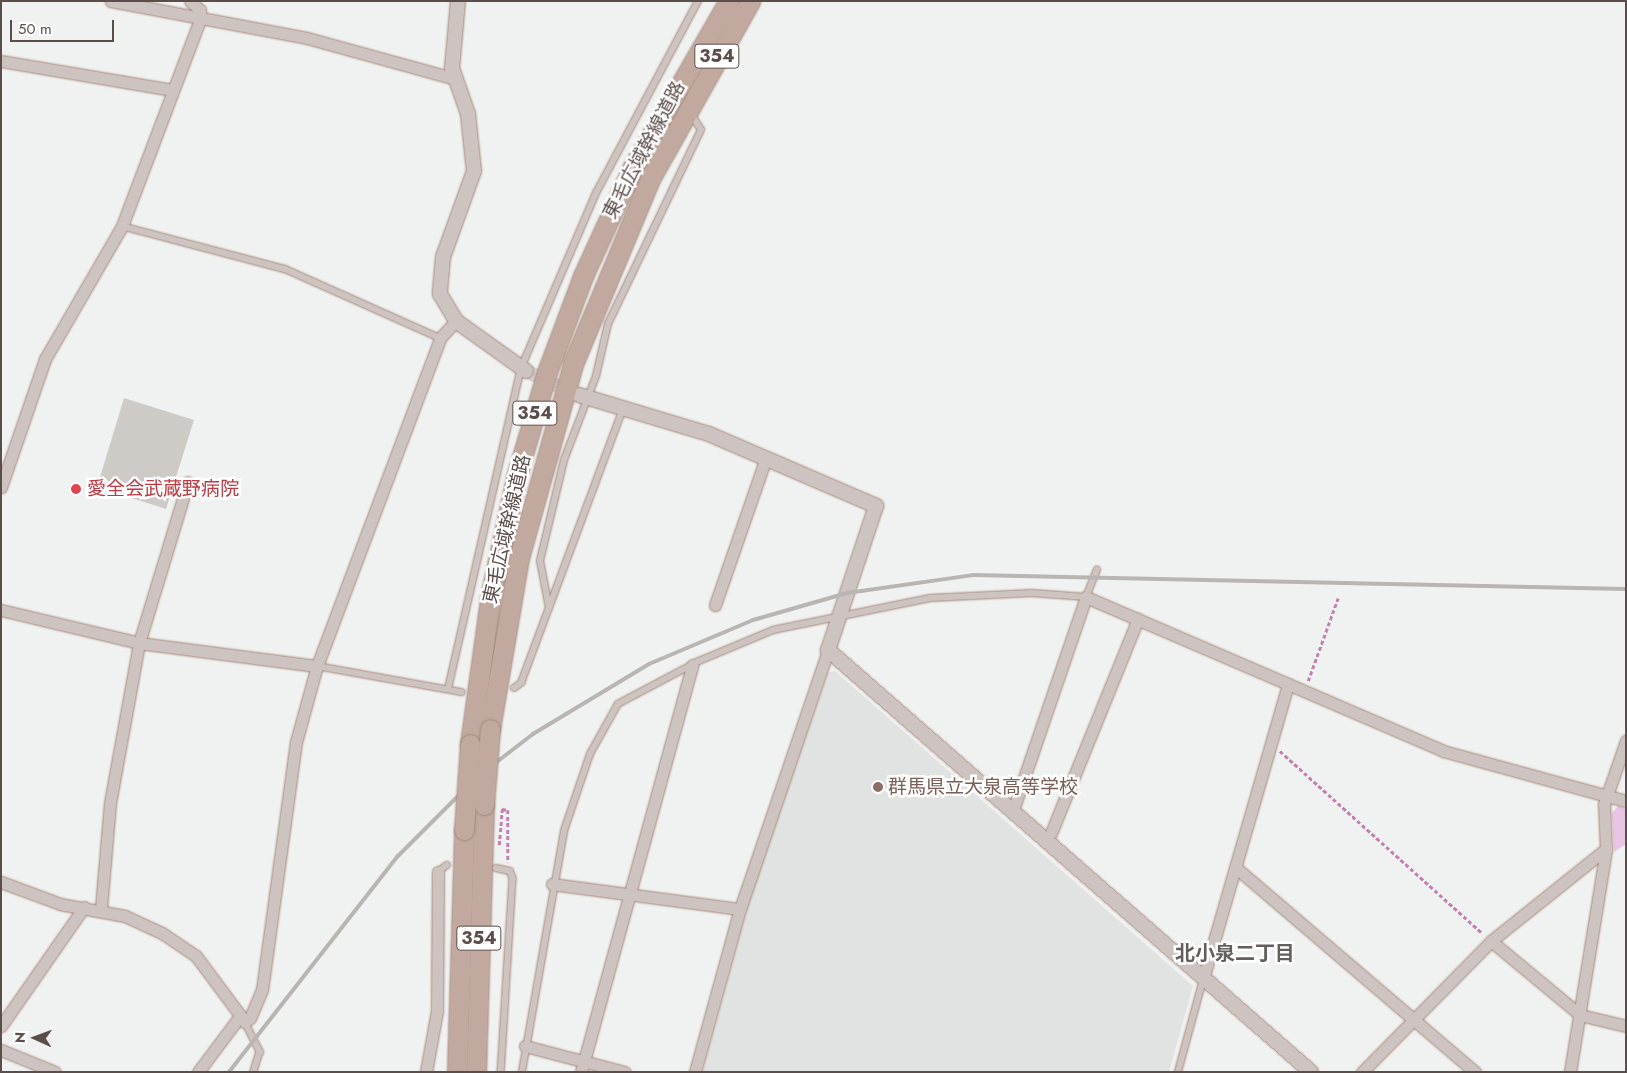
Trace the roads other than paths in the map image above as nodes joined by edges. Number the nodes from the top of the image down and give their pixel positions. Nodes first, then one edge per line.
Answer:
1 (111, 1) edge
2 (190, 1) edge
3 (458, 1) edge
4 (698, 1) edge
5 (729, 1) edge
6 (750, 1) edge
7 (200, 20) junction
8 (1, 61) edge
9 (456, 79) junction
10 (172, 90) junction
11 (685, 110) junction
12 (122, 226) junction
13 (456, 321) junction
14 (440, 338) junction
15 (524, 369) junction
16 (583, 396) junction
17 (623, 409) junction
18 (766, 458) junction
19 (188, 482) dead end
20 (1, 487) edge
21 (1097, 570) dead end
22 (1086, 597) junction
23 (715, 605) dead end
24 (549, 608) junction
25 (1, 610) edge
26 (840, 613) junction
27 (1138, 620) junction
28 (139, 643) junction
29 (828, 650) junction
30 (692, 665) junction
31 (317, 666) junction
32 (1288, 684) junction
33 (514, 688) dead end
34 (448, 689) junction
35 (462, 692) dead end
36 (1626, 741) edge
37 (1606, 795) junction
38 (1626, 801) edge
39 (1013, 810) junction
40 (1051, 833) dead end
41 (1606, 849) junction
42 (1235, 867) junction
43 (496, 868) dead end
44 (442, 869) dead end
45 (1, 882) edge
46 (552, 884) junction
47 (630, 893) junction
48 (84, 907) junction
49 (101, 908) junction
50 (740, 909) junction
51 (1490, 941) junction
52 (1203, 979) junction
53 (1580, 1015) junction
54 (243, 1019) junction
55 (1413, 1020) junction
56 (1, 1026) edge
57 (1626, 1026) edge
58 (525, 1046) junction
59 (1, 1050) edge
60 (582, 1066) edge
61 (55, 1072) edge
62 (198, 1072) edge
63 (254, 1072) edge
64 (426, 1072) edge
65 (457, 1072) edge
66 (476, 1072) edge
67 (501, 1072) edge
68 (522, 1072) edge
69 (624, 1072) edge
70 (695, 1072) edge
71 (1178, 1072) edge
72 (1311, 1072) edge
73 (1362, 1072) edge
74 (1474, 1072) edge
75 (1570, 1072) edge

1 - 7 street
2 - 7 street
3 - 9 street
4 - 15 lane
5 - 65 highway, 東毛広域幹線道路 / 354, bridge
6 - 11 highway, 東毛広域幹線道路 / 354
7 - 9 street
7 - 10 street
8 - 10 street
9 - 13 street
10 - 12 street
11 - 16 lane
11 - 66 highway, 東毛広域幹線道路 / 354, bridge
12 - 14 lane
12 - 20 street
13 - 14 street
13 - 15 street
14 - 31 street
15 - 34 lane
16 - 17 street
16 - 24 lane
17 - 18 street
17 - 24 lane
18 - 23 street
18 - 26 street
19 - 28 street
21 - 22 lane
22 - 26 lane
22 - 27 street
22 - 39 street
24 - 33 lane
25 - 28 street
26 - 29 street
26 - 30 lane
27 - 32 street
27 - 40 street
28 - 31 street
28 - 49 street
29 - 39 street
29 - 50 street
30 - 46 lane
30 - 47 street
31 - 34 lane
31 - 54 street
32 - 37 street
32 - 42 street
34 - 35 lane
36 - 37 street
37 - 38 street
37 - 41 street
39 - 52 street
41 - 51 street
41 - 53 street
42 - 52 street
42 - 55 street
43 - 67 lane
44 - 64 street
45 - 48 street
46 - 47 street
46 - 58 lane
47 - 50 street
47 - 60 street
48 - 49 street
48 - 56 street
49 - 54 street
50 - 70 street
51 - 53 street
51 - 55 street
52 - 71 lane
52 - 72 street
53 - 57 street
53 - 75 street
54 - 62 street
54 - 63 lane
55 - 73 street
55 - 74 street
58 - 60 street
58 - 68 lane
59 - 61 street
60 - 69 street

